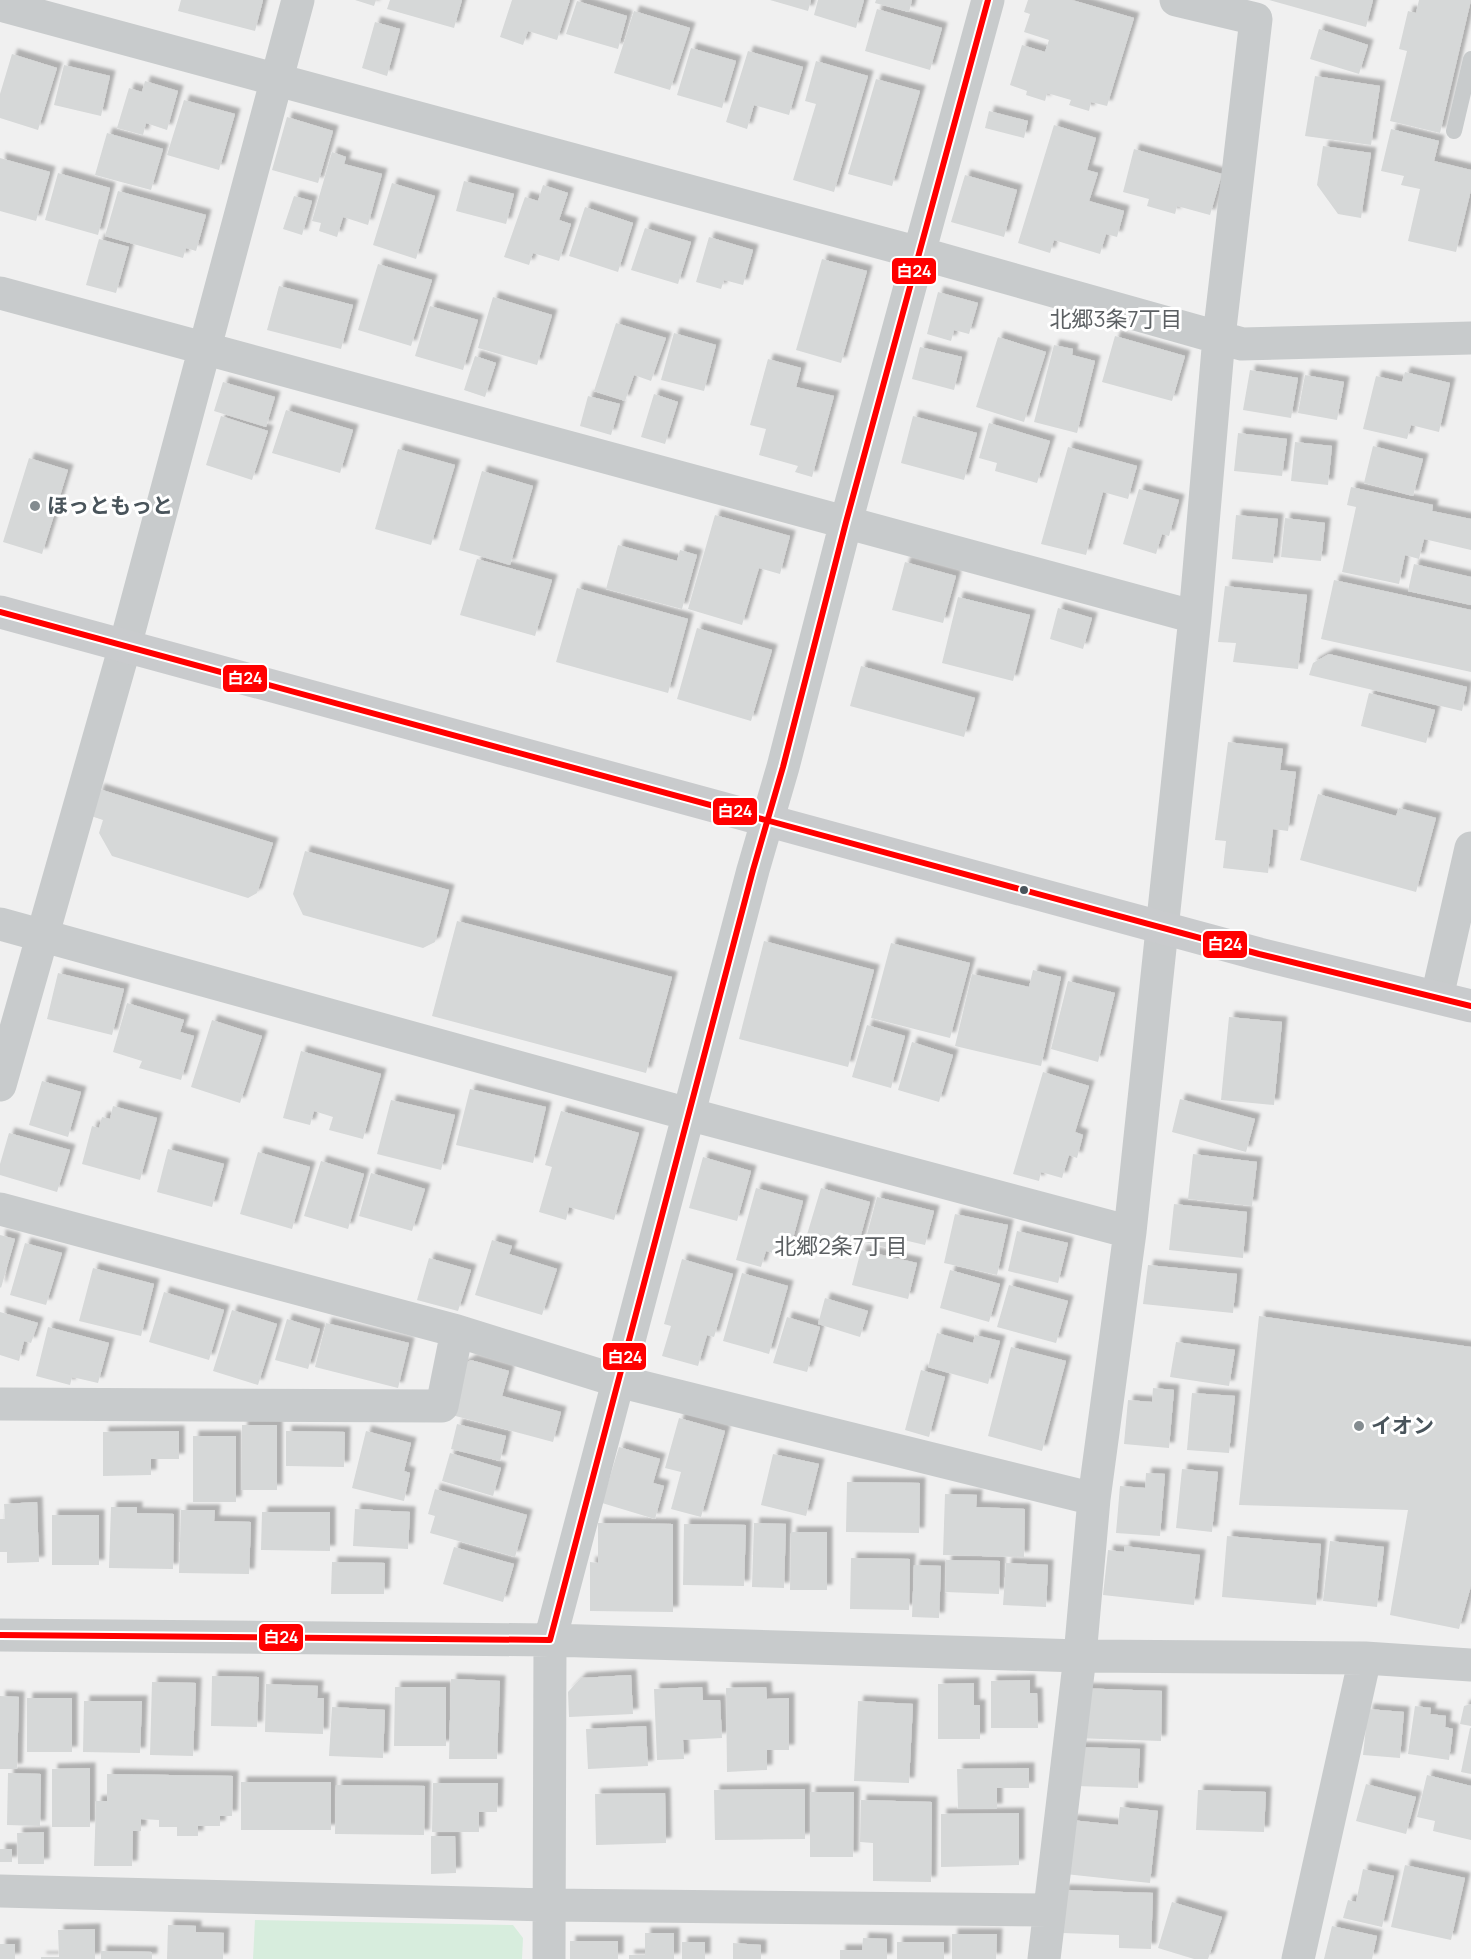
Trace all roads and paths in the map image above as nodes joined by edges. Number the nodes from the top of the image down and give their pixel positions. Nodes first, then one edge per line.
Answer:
1 (298, 0) edge
2 (988, 0) edge
3 (1176, 0) edge
4 (0, 5) edge
5 (1471, 58) edge
6 (277, 80) junction
7 (1454, 131) dead end
8 (919, 253) junction
9 (0, 293) edge
10 (1219, 337) junction
11 (1471, 338) edge
12 (205, 349) junction
13 (846, 522) junction
14 (0, 612) edge
15 (1195, 617) junction
16 (124, 646) junction
17 (769, 819) junction
18 (1471, 848) edge
19 (0, 924) edge
20 (1162, 927) junction
21 (42, 935) junction
22 (1437, 997) junction
23 (1471, 1006) edge
24 (0, 1085) edge
25 (688, 1114) junction
26 (0, 1209) edge
27 (1130, 1232) junction
28 (457, 1331) junction
29 (618, 1381) junction
30 (0, 1404) edge
31 (1094, 1499) junction
32 (0, 1635) edge
33 (550, 1640) junction
34 (1080, 1656) junction
35 (1365, 1658) junction
36 (1471, 1665) edge
37 (0, 1891) edge
38 (548, 1905) junction
39 (1049, 1911) junction
40 (549, 1959) edge
41 (1044, 1959) edge
42 (1298, 1959) edge

1 - 6 street
2 - 8 street
3 - 10 street
4 - 6 street
5 - 7 lane
6 - 8 street
6 - 12 street
8 - 10 street
8 - 13 street
9 - 12 street
10 - 11 street
10 - 15 street
12 - 13 street
12 - 16 street
13 - 15 street
13 - 17 street
14 - 16 main road
15 - 20 street
16 - 17 main road
16 - 21 street
17 - 20 main road
17 - 25 street
18 - 22 street
19 - 21 street
20 - 22 main road
20 - 27 street
21 - 24 street
21 - 25 street
22 - 23 main road
25 - 27 street
25 - 29 street
26 - 28 street
27 - 31 street
28 - 29 street
28 - 30 street
29 - 31 street
29 - 33 street
31 - 34 street
32 - 33 street
33 - 34 street
33 - 38 street
34 - 35 street
34 - 39 street
35 - 36 street
35 - 42 street
37 - 38 street
38 - 39 street
38 - 40 street
39 - 41 street

